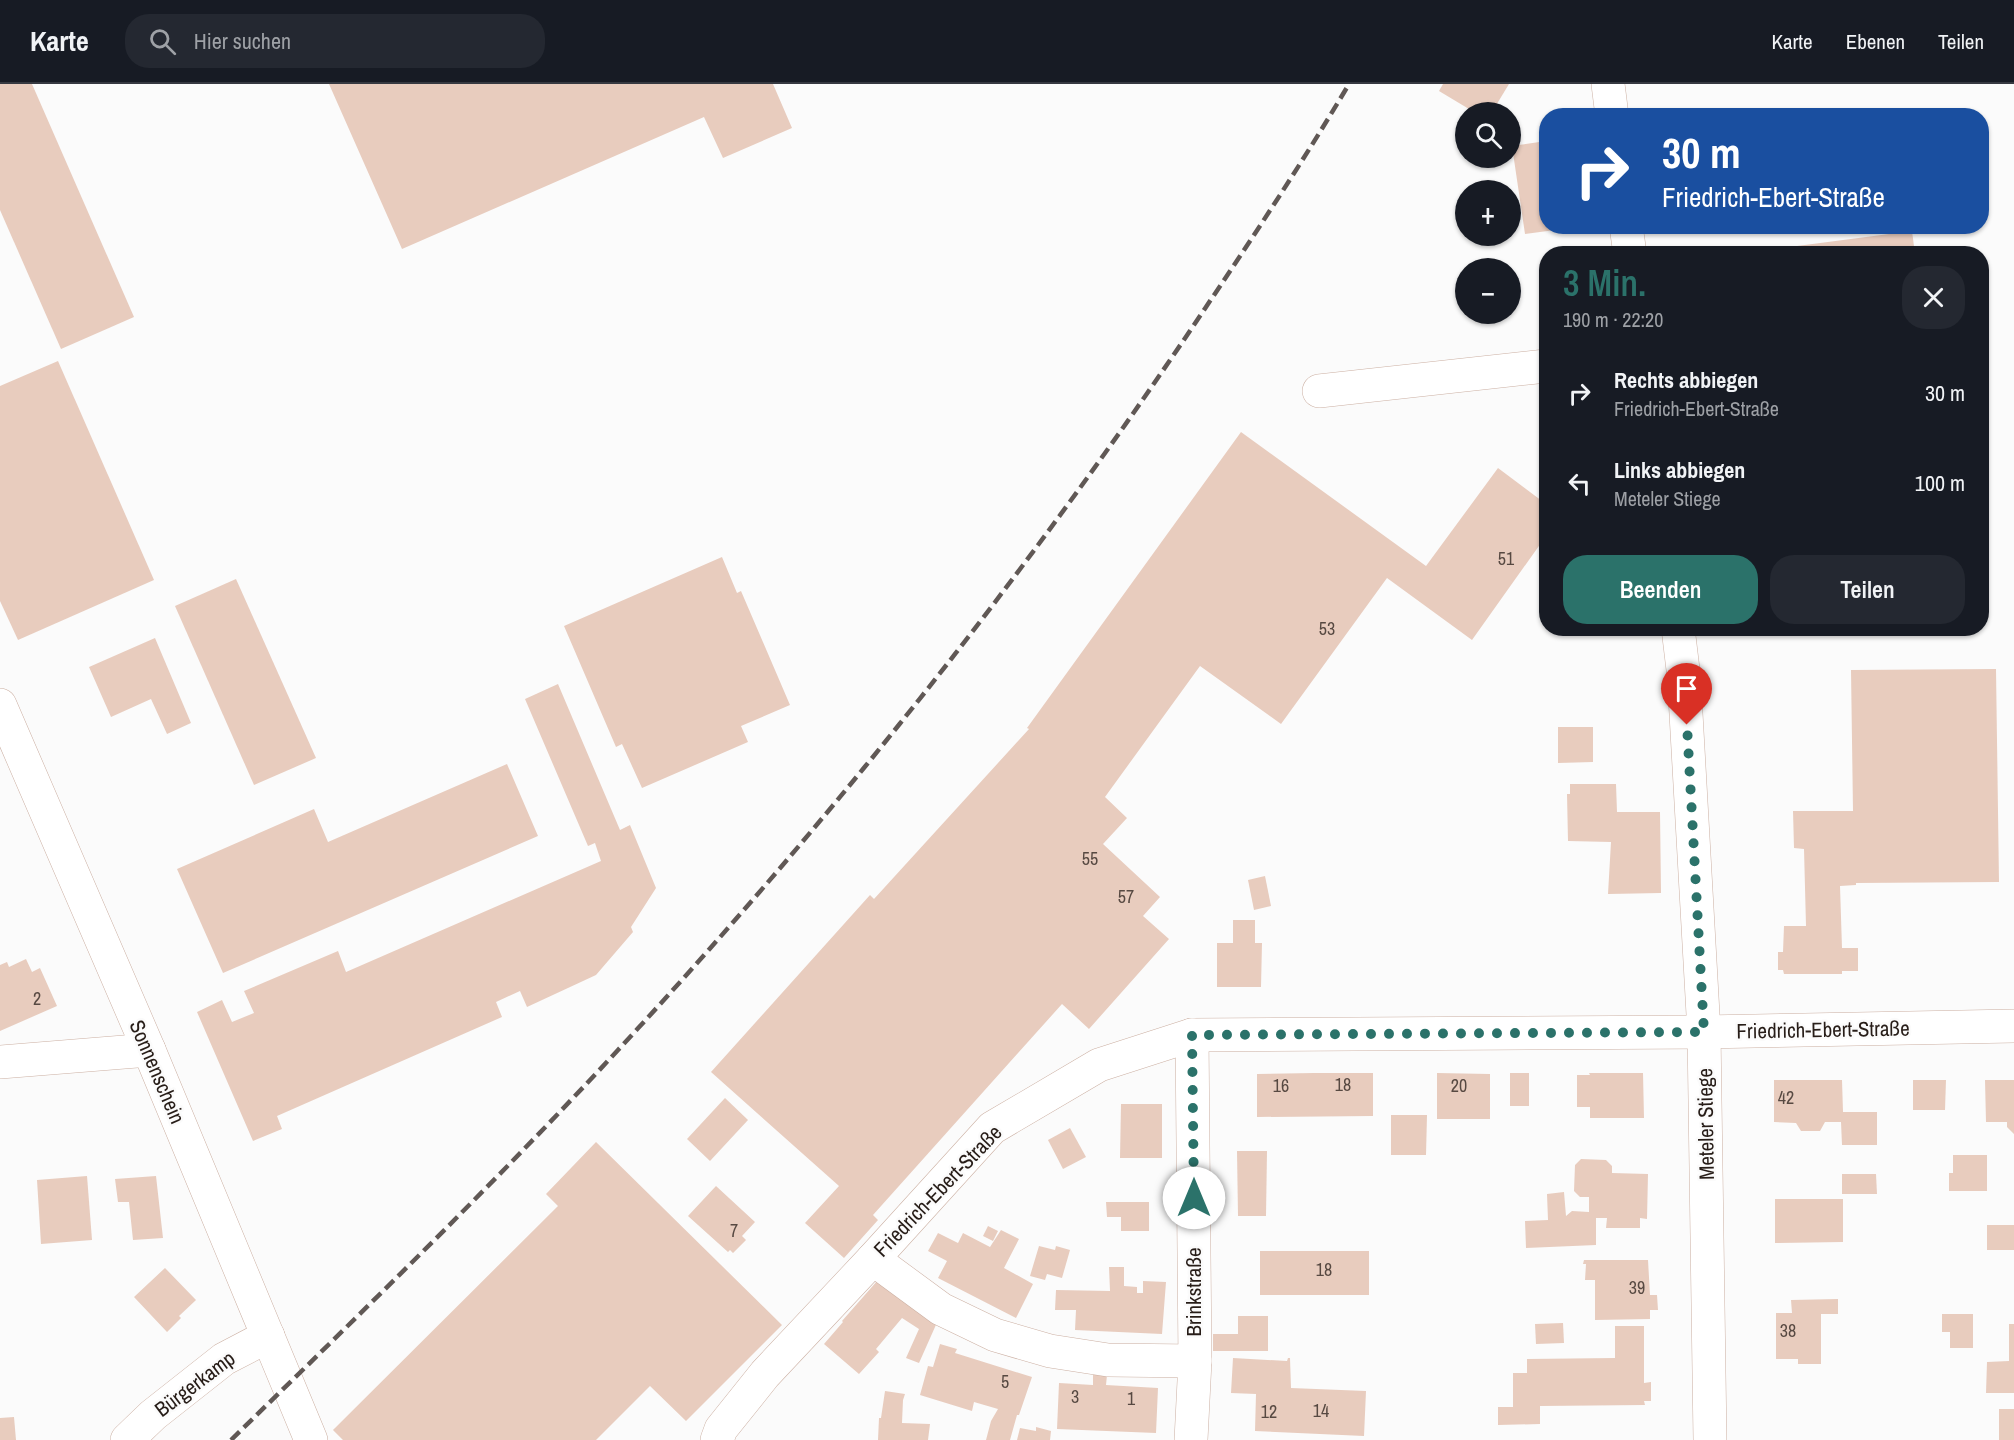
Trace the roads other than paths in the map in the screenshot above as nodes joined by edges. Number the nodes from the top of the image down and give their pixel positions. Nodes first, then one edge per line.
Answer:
1 (1608, 84) edge
2 (1611, 108) edge
3 (1539, 367) edge
4 (1319, 391) dead end
5 (1679, 636) edge
6 (0, 705) edge
7 (2014, 1026) edge
8 (1704, 1032) junction
9 (1192, 1035) junction
10 (149, 1050) junction
11 (0, 1062) edge
12 (873, 1259) junction
13 (268, 1336) junction
14 (1195, 1362) junction
15 (127, 1440) edge
16 (310, 1440) edge
17 (717, 1440) edge
18 (1191, 1440) edge
19 (1710, 1440) edge

1 - 2 street
3 - 4 street
5 - 8 street, Meteler Stiege
6 - 10 street, Sonnenschein
7 - 8 street, Friedrich-Ebert-Straße
8 - 9 street, Friedrich-Ebert-Straße
8 - 19 street, Meteler Stiege
9 - 12 street, Friedrich-Ebert-Straße
9 - 14 street, Brinkstraße
10 - 11 street
10 - 13 street, Sonnenschein
12 - 14 street
12 - 17 street, Friedrich-Ebert-Straße
13 - 15 street, Bürgerkamp
13 - 16 street, Sonnenschein
14 - 18 street, Brinkstraße

